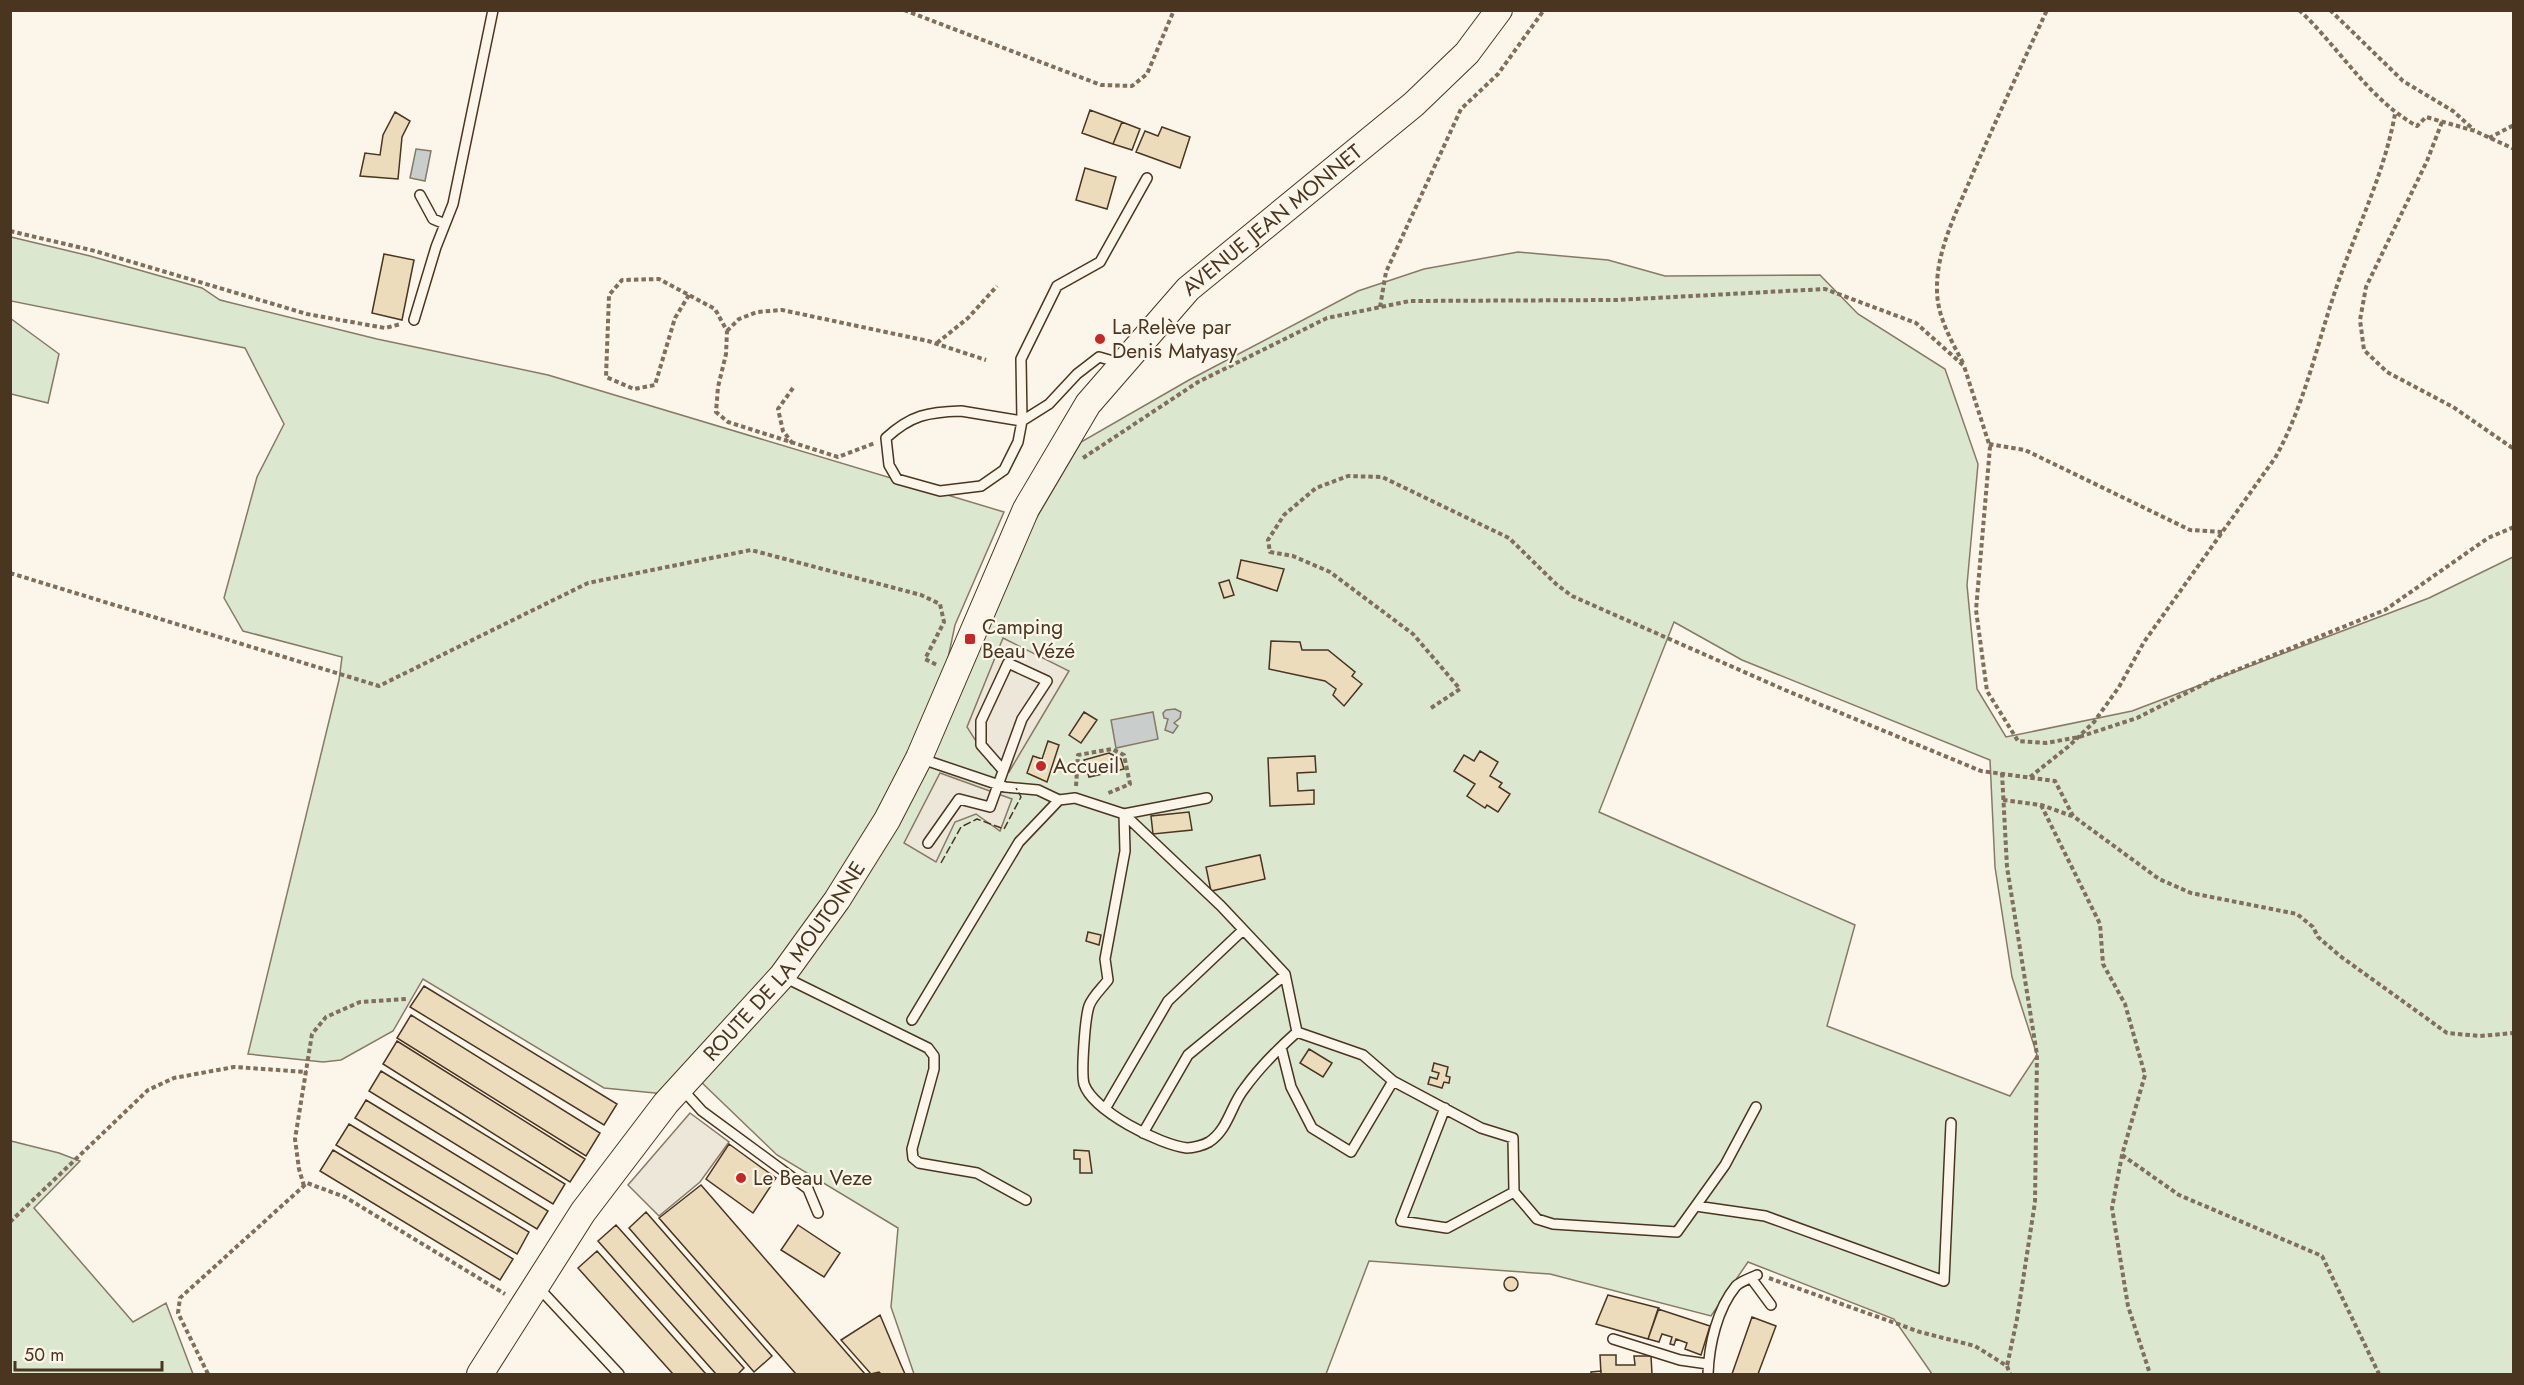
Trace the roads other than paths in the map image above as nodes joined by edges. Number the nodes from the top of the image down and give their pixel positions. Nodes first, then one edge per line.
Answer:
1 (493, 10) edge
2 (1499, 10) edge
3 (1147, 178) dead end
4 (420, 195) dead end
5 (445, 224) junction
6 (414, 320) road end
7 (1123, 364) junction
8 (1022, 420) junction
9 (1026, 509) joint
10 (920, 758) junction
11 (1002, 769) dead end
12 (999, 785) junction
13 (1207, 798) dead end
14 (1059, 800) junction
15 (1124, 814) junction
16 (928, 843) dead end
17 (1243, 930) junction
18 (1285, 975) junction
19 (782, 976) junction
20 (912, 1020) dead end
21 (1297, 1032) junction
22 (1281, 1047) junction
23 (1393, 1081) junction
24 (680, 1088) junction
25 (1756, 1107) dead end
26 (1445, 1108) junction
27 (1105, 1109) junction
28 (1951, 1123) dead end
29 (1143, 1133) junction
30 (1515, 1192) junction
31 (1026, 1200) dead end
32 (1696, 1206) junction
33 (818, 1213) dead end
34 (530, 1295) junction
35 (1771, 1305) dead end
36 (1613, 1339) dead end
37 (1708, 1364) junction
38 (480, 1374) edge
39 (619, 1374) edge
40 (1708, 1374) edge

1 - 5 lane
2 - 7 main road, AVENUE JEAN MONNET
3 - 8 lane
4 - 5 lane
5 - 6 lane
7 - 8 lane
7 - 9 main road, AVENUE JEAN MONNET
8 - 8 lane
9 - 10 main road, ROUTE DE LA MOUTONNE
10 - 12 lane
10 - 19 main road, ROUTE DE LA MOUTONNE
11 - 12 lane
12 - 14 lane
12 - 16 lane
13 - 15 lane
14 - 15 lane
14 - 20 lane
15 - 17 lane
15 - 27 lane
17 - 18 lane
17 - 27 lane
18 - 21 lane
18 - 29 lane
19 - 24 main road, ROUTE DE LA MOUTONNE
19 - 31 lane
21 - 22 lane
21 - 23 lane
22 - 23 lane
22 - 29 lane
23 - 26 lane
24 - 33 lane
24 - 34 main road, ROUTE DE LA MOUTONNE
25 - 32 lane
26 - 30 lane
26 - 30 lane
27 - 29 lane
28 - 32 lane
30 - 32 lane
34 - 38 main road, ROUTE DE LA MOUTONNE
34 - 39 lane
35 - 37 lane
36 - 37 lane
37 - 40 lane

